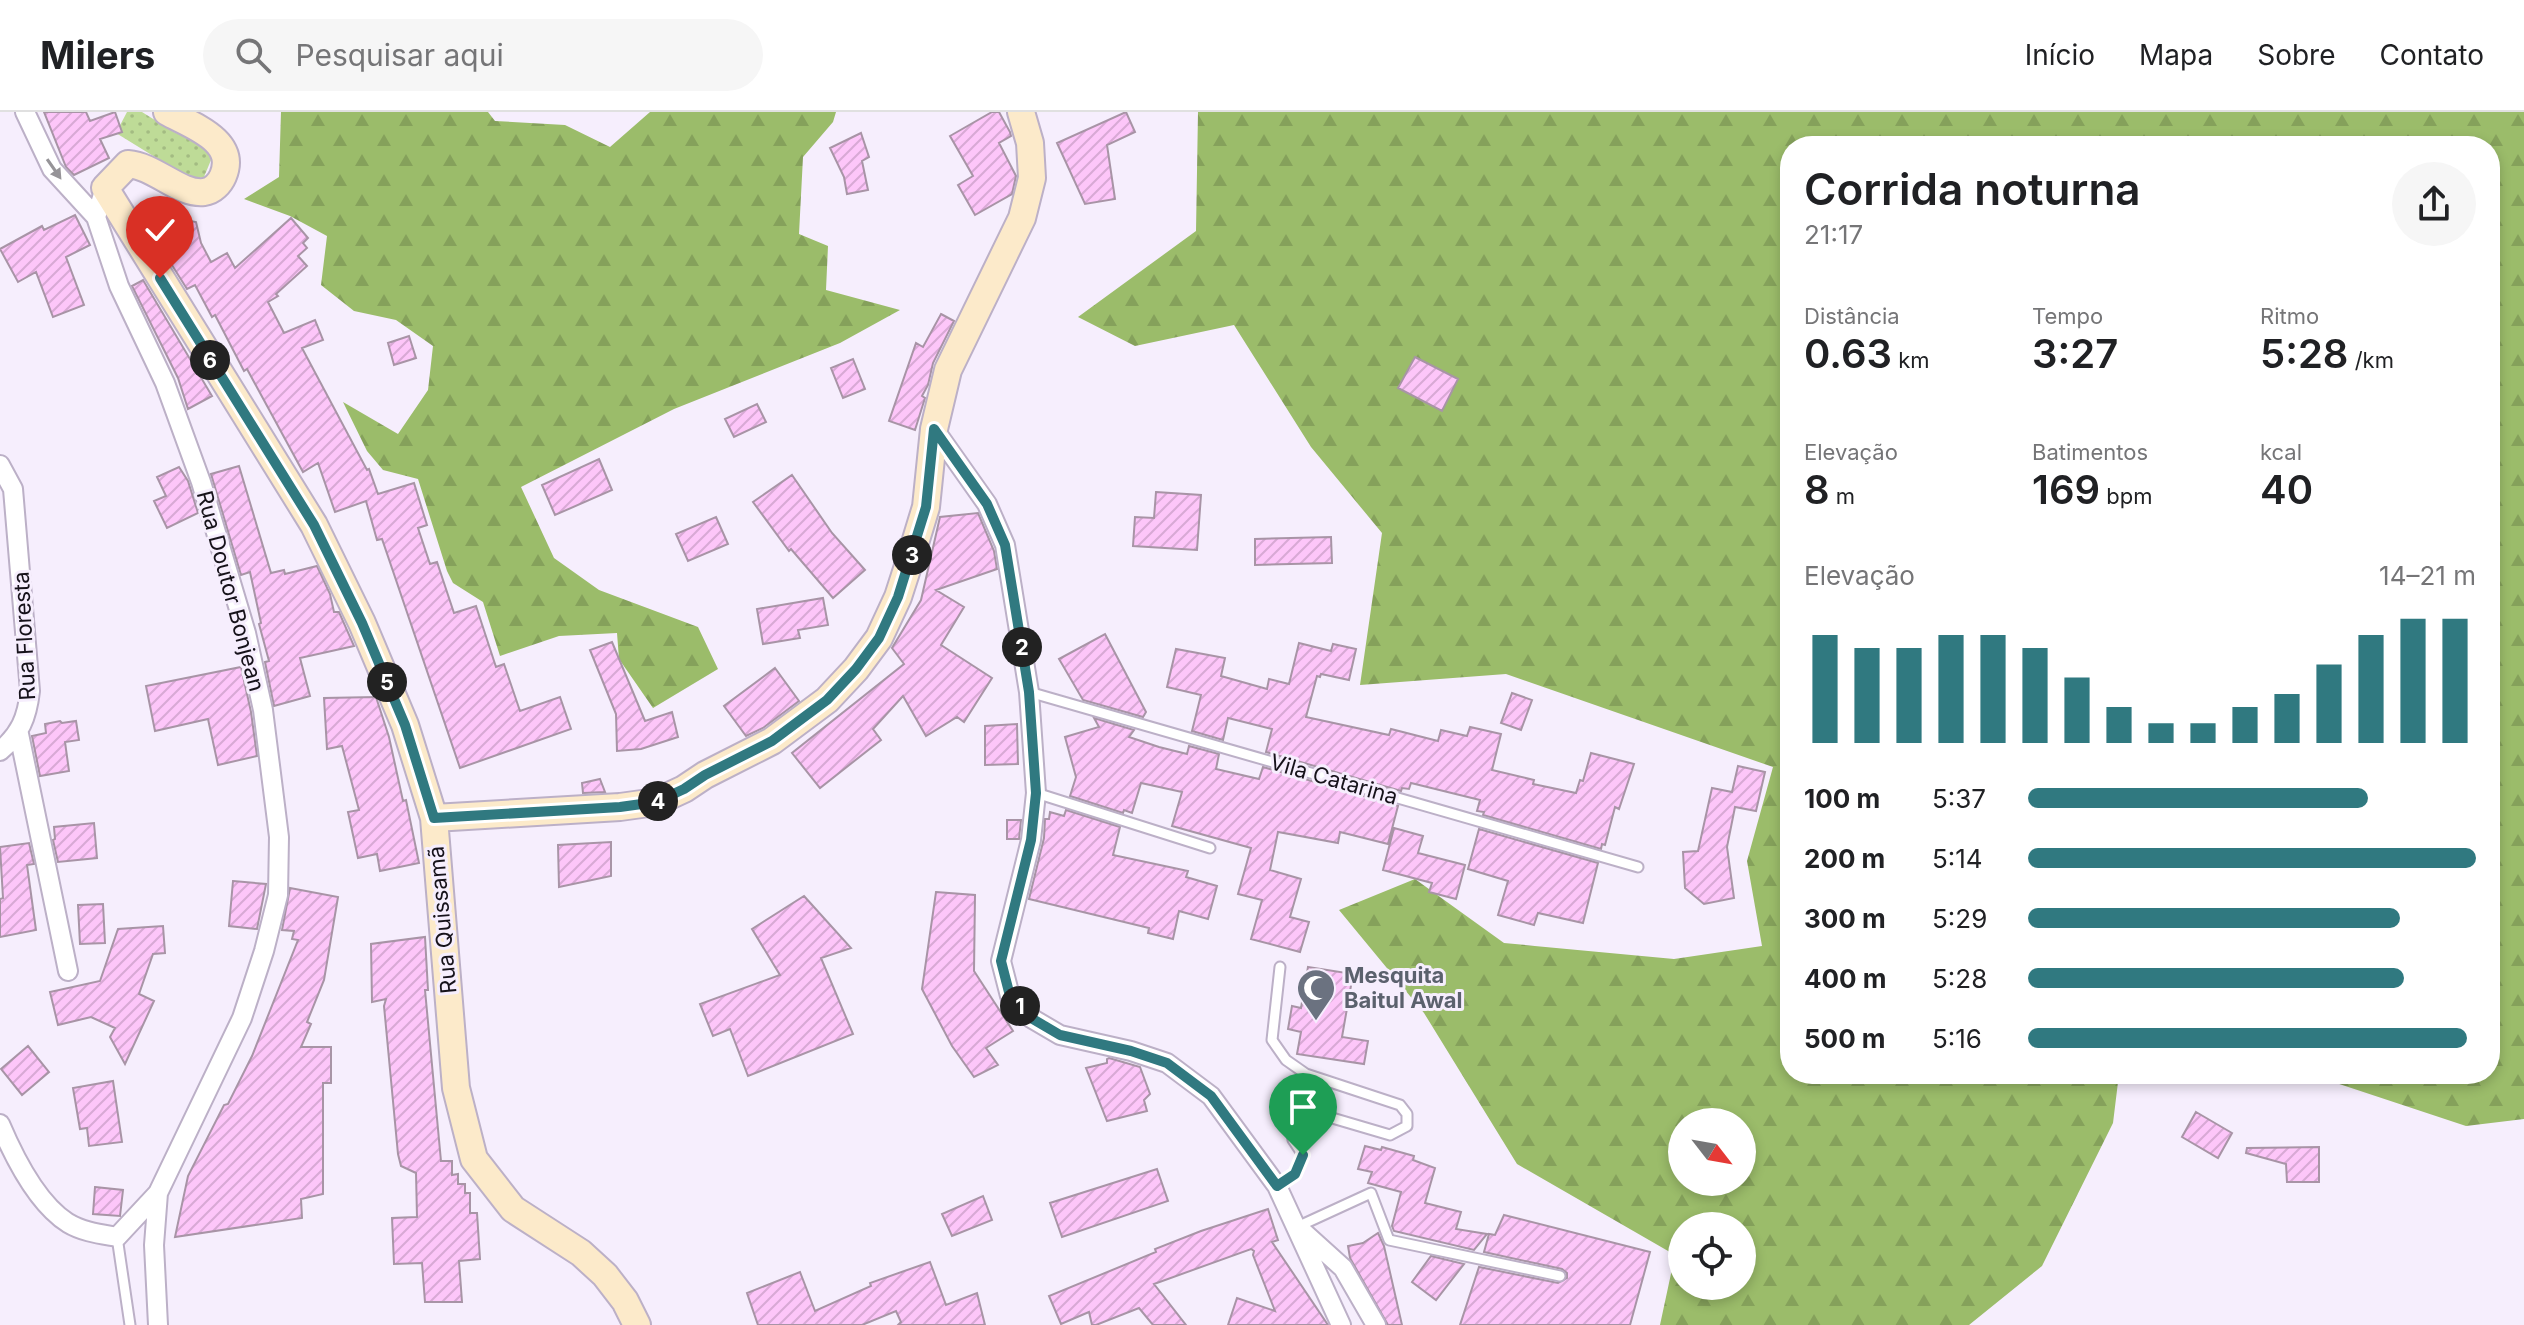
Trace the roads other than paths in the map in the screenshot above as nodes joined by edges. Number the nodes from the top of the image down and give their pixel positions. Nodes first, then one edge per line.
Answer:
1 (25, 112) edge
2 (167, 112) edge
3 (1021, 112) edge
4 (105, 188) junction
5 (96, 217) junction
6 (934, 429) junction
7 (0, 465) edge
8 (1029, 692) junction
9 (19, 734) junction
10 (0, 751) edge
11 (1036, 793) junction
12 (434, 818) junction
13 (1210, 848) dead end
14 (1638, 867) dead end
15 (1280, 967) dead end
16 (68, 971) dead end
17 (0, 1124) edge
18 (1277, 1186) junction
19 (158, 1193) junction
20 (1297, 1227) junction
21 (117, 1237) junction
22 (1560, 1276) dead end
23 (130, 1325) edge
24 (158, 1325) edge
25 (637, 1325) edge
26 (1341, 1325) edge
27 (1376, 1325) edge

1 -> 5 street
2 - 4 street
3 - 6 street
4 - 5 street
4 - 12 street, Rua Quissamã
5 - 19 street, Rua Doutor Bonjean
6 - 8 street
6 - 12 street
7 - 9 street, Rua Floresta
8 - 11 street
8 - 14 lane, Vila Catarina
9 - 10 street, Rua Floresta
9 - 16 street
11 - 13 lane
11 - 18 street
12 - 25 street, Rua Quissamã
15 - 18 lane
17 - 21 street
18 - 20 street
19 - 21 street
19 - 24 street, Rua Doutor Bonjean
20 - 22 lane
20 - 26 street
20 - 27 street
21 - 23 lane

